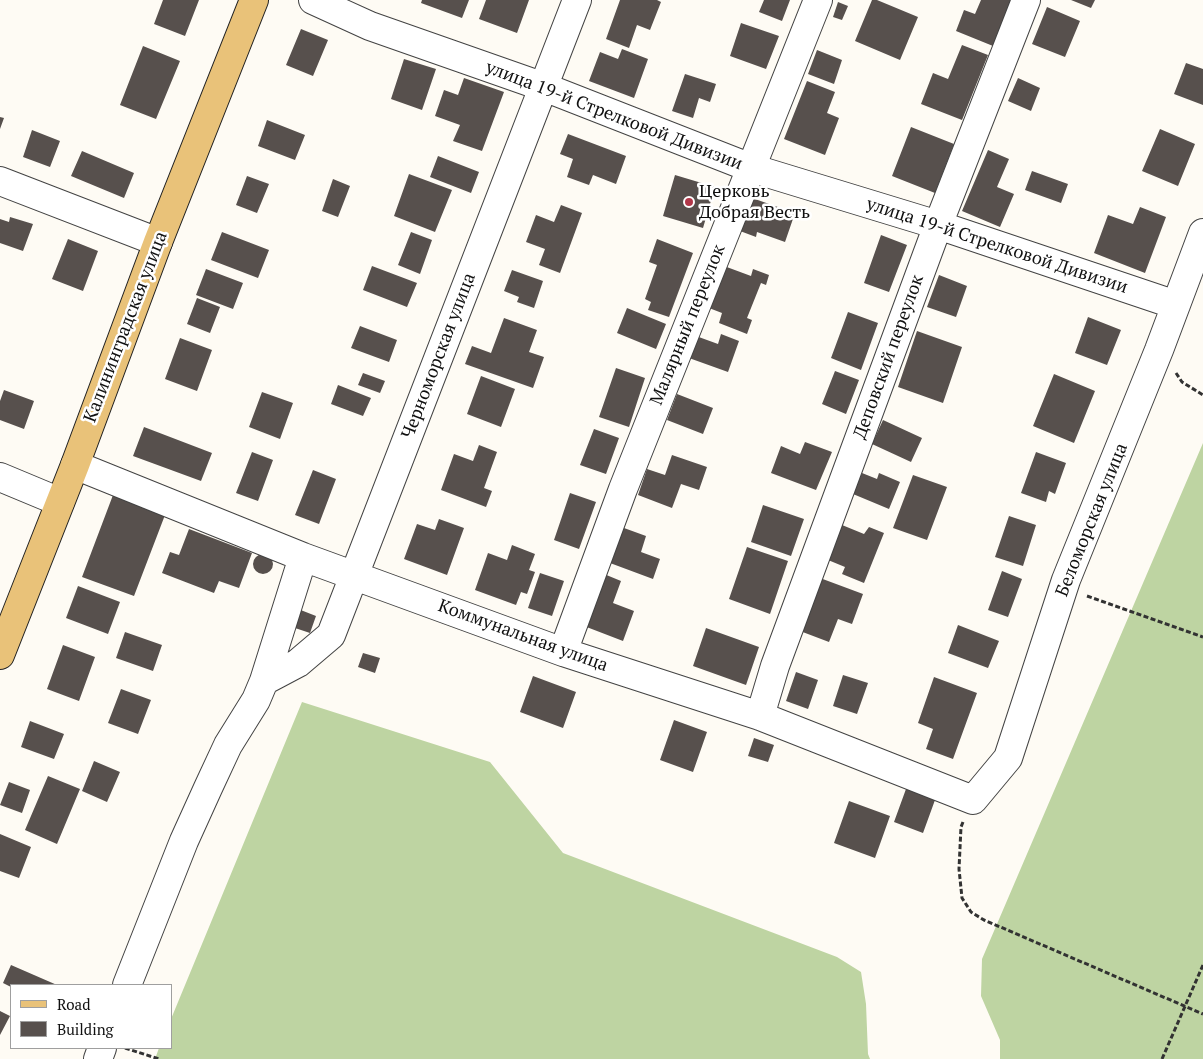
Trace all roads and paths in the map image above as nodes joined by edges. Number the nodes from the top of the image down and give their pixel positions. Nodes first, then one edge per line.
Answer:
1 (254, 0) edge
2 (313, 0) edge
3 (577, 0) edge
4 (818, 0) edge
5 (1026, 0) edge
6 (544, 87) junction
7 (751, 168) junction
8 (0, 181) edge
9 (938, 225) junction
10 (1203, 234) edge
11 (158, 242) junction
12 (1176, 305) junction
13 (1160, 350) junction
14 (1203, 395) edge
15 (75, 465) junction
16 (0, 478) edge
17 (60, 502) junction
18 (303, 557) junction
19 (355, 575) junction
20 (1066, 580) junction
21 (1203, 637) edge
22 (563, 652) junction
23 (0, 655) edge
24 (264, 681) junction
25 (760, 716) junction
26 (974, 800) junction
27 (1203, 965) edge
28 (127, 984) edge
29 (1185, 1005) junction
30 (1203, 1014) edge
31 (127, 1049) edge
32 (159, 1059) edge
33 (1162, 1059) edge

1 - 11 main road, Калининградская улица
2 - 6 street, улица 19-й Стрелковой Дивизии
3 - 6 street, Черноморская улица
4 - 7 street, Малярный переулок
5 - 9 street, Деповский переулок
6 - 7 street, улица 19-й Стрелковой Дивизии
6 - 19 street, Черноморская улица
7 - 9 street, улица 19-й Стрелковой Дивизии
7 - 22 street, Малярный переулок
8 - 11 street
9 - 12 street, улица 19-й Стрелковой Дивизии
9 - 25 street, Деповский переулок
10 - 12 street, Беломорская улица
11 - 15 main road, Калининградская улица
12 - 13 street, Беломорская улица
13 - 14 path
13 - 20 street, Беломорская улица
15 - 17 main road, Калининградская улица
15 - 18 street, Коммунальная улица
16 - 17 street
17 - 23 main road, Калининградская улица
18 - 19 street, Коммунальная улица
18 - 24 street
19 - 22 street, Коммунальная улица
19 - 24 street, Черноморская улица
20 - 21 path
20 - 26 street, Беломорская улица
22 - 25 street, Коммунальная улица
24 - 28 street
25 - 26 street, Коммунальная улица
26 - 29 path
27 - 29 path
29 - 30 path
29 - 33 path
31 - 32 path

